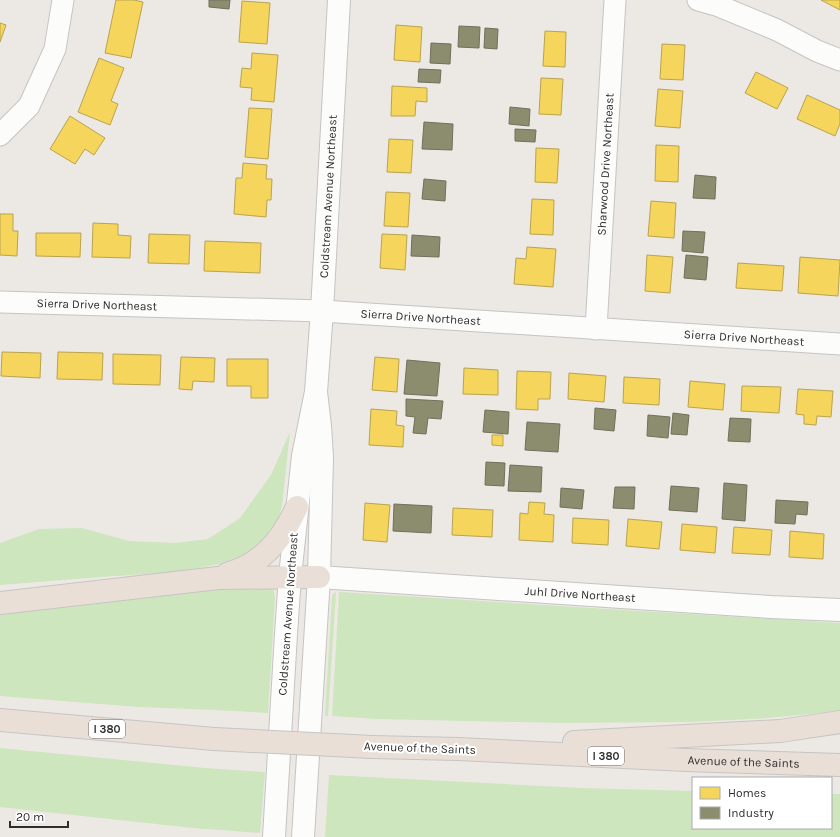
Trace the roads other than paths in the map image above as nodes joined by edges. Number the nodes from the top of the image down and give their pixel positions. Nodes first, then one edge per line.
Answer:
1 (63, 0) edge
2 (339, 0) edge
3 (615, 0) edge
4 (698, 0) edge
5 (719, 3) edge
6 (840, 60) edge
7 (0, 135) edge
8 (0, 302) edge
9 (322, 311) junction
10 (596, 329) junction
11 (840, 344) edge
12 (316, 392) junction
13 (297, 507) junction
14 (290, 576) junction
15 (319, 577) junction
16 (218, 578) junction
17 (0, 603) edge
18 (840, 610) edge
19 (0, 720) edge
20 (840, 722) edge
21 (458, 749) junction
22 (840, 765) edge
23 (274, 837) edge
24 (303, 837) edge

1 - 7 street
2 - 9 street, Coldstream Avenue Northeast
3 - 10 street, Sharwood Drive Northeast
4 - 5 street
5 - 6 street
8 - 9 street, Sierra Drive Northeast
9 - 10 street, Sierra Drive Northeast
9 - 12 street, Coldstream Avenue Northeast
10 - 11 street, Sierra Drive Northeast
12 - 13 street, Coldstream Avenue Northeast
12 - 15 street, Coldstream Avenue Northeast
13 - 14 street, Coldstream Avenue Northeast
13 - 16 highway
14 - 15 highway
14 - 16 highway
14 - 23 street, Coldstream Avenue Northeast
15 - 18 street, Juhl Drive Northeast
15 - 24 street, Coldstream Avenue Northeast
16 - 17 highway
19 - 21 highway, Avenue of the Saints / I 380, bridge
20 - 21 highway
21 - 22 highway, Avenue of the Saints / I 380

